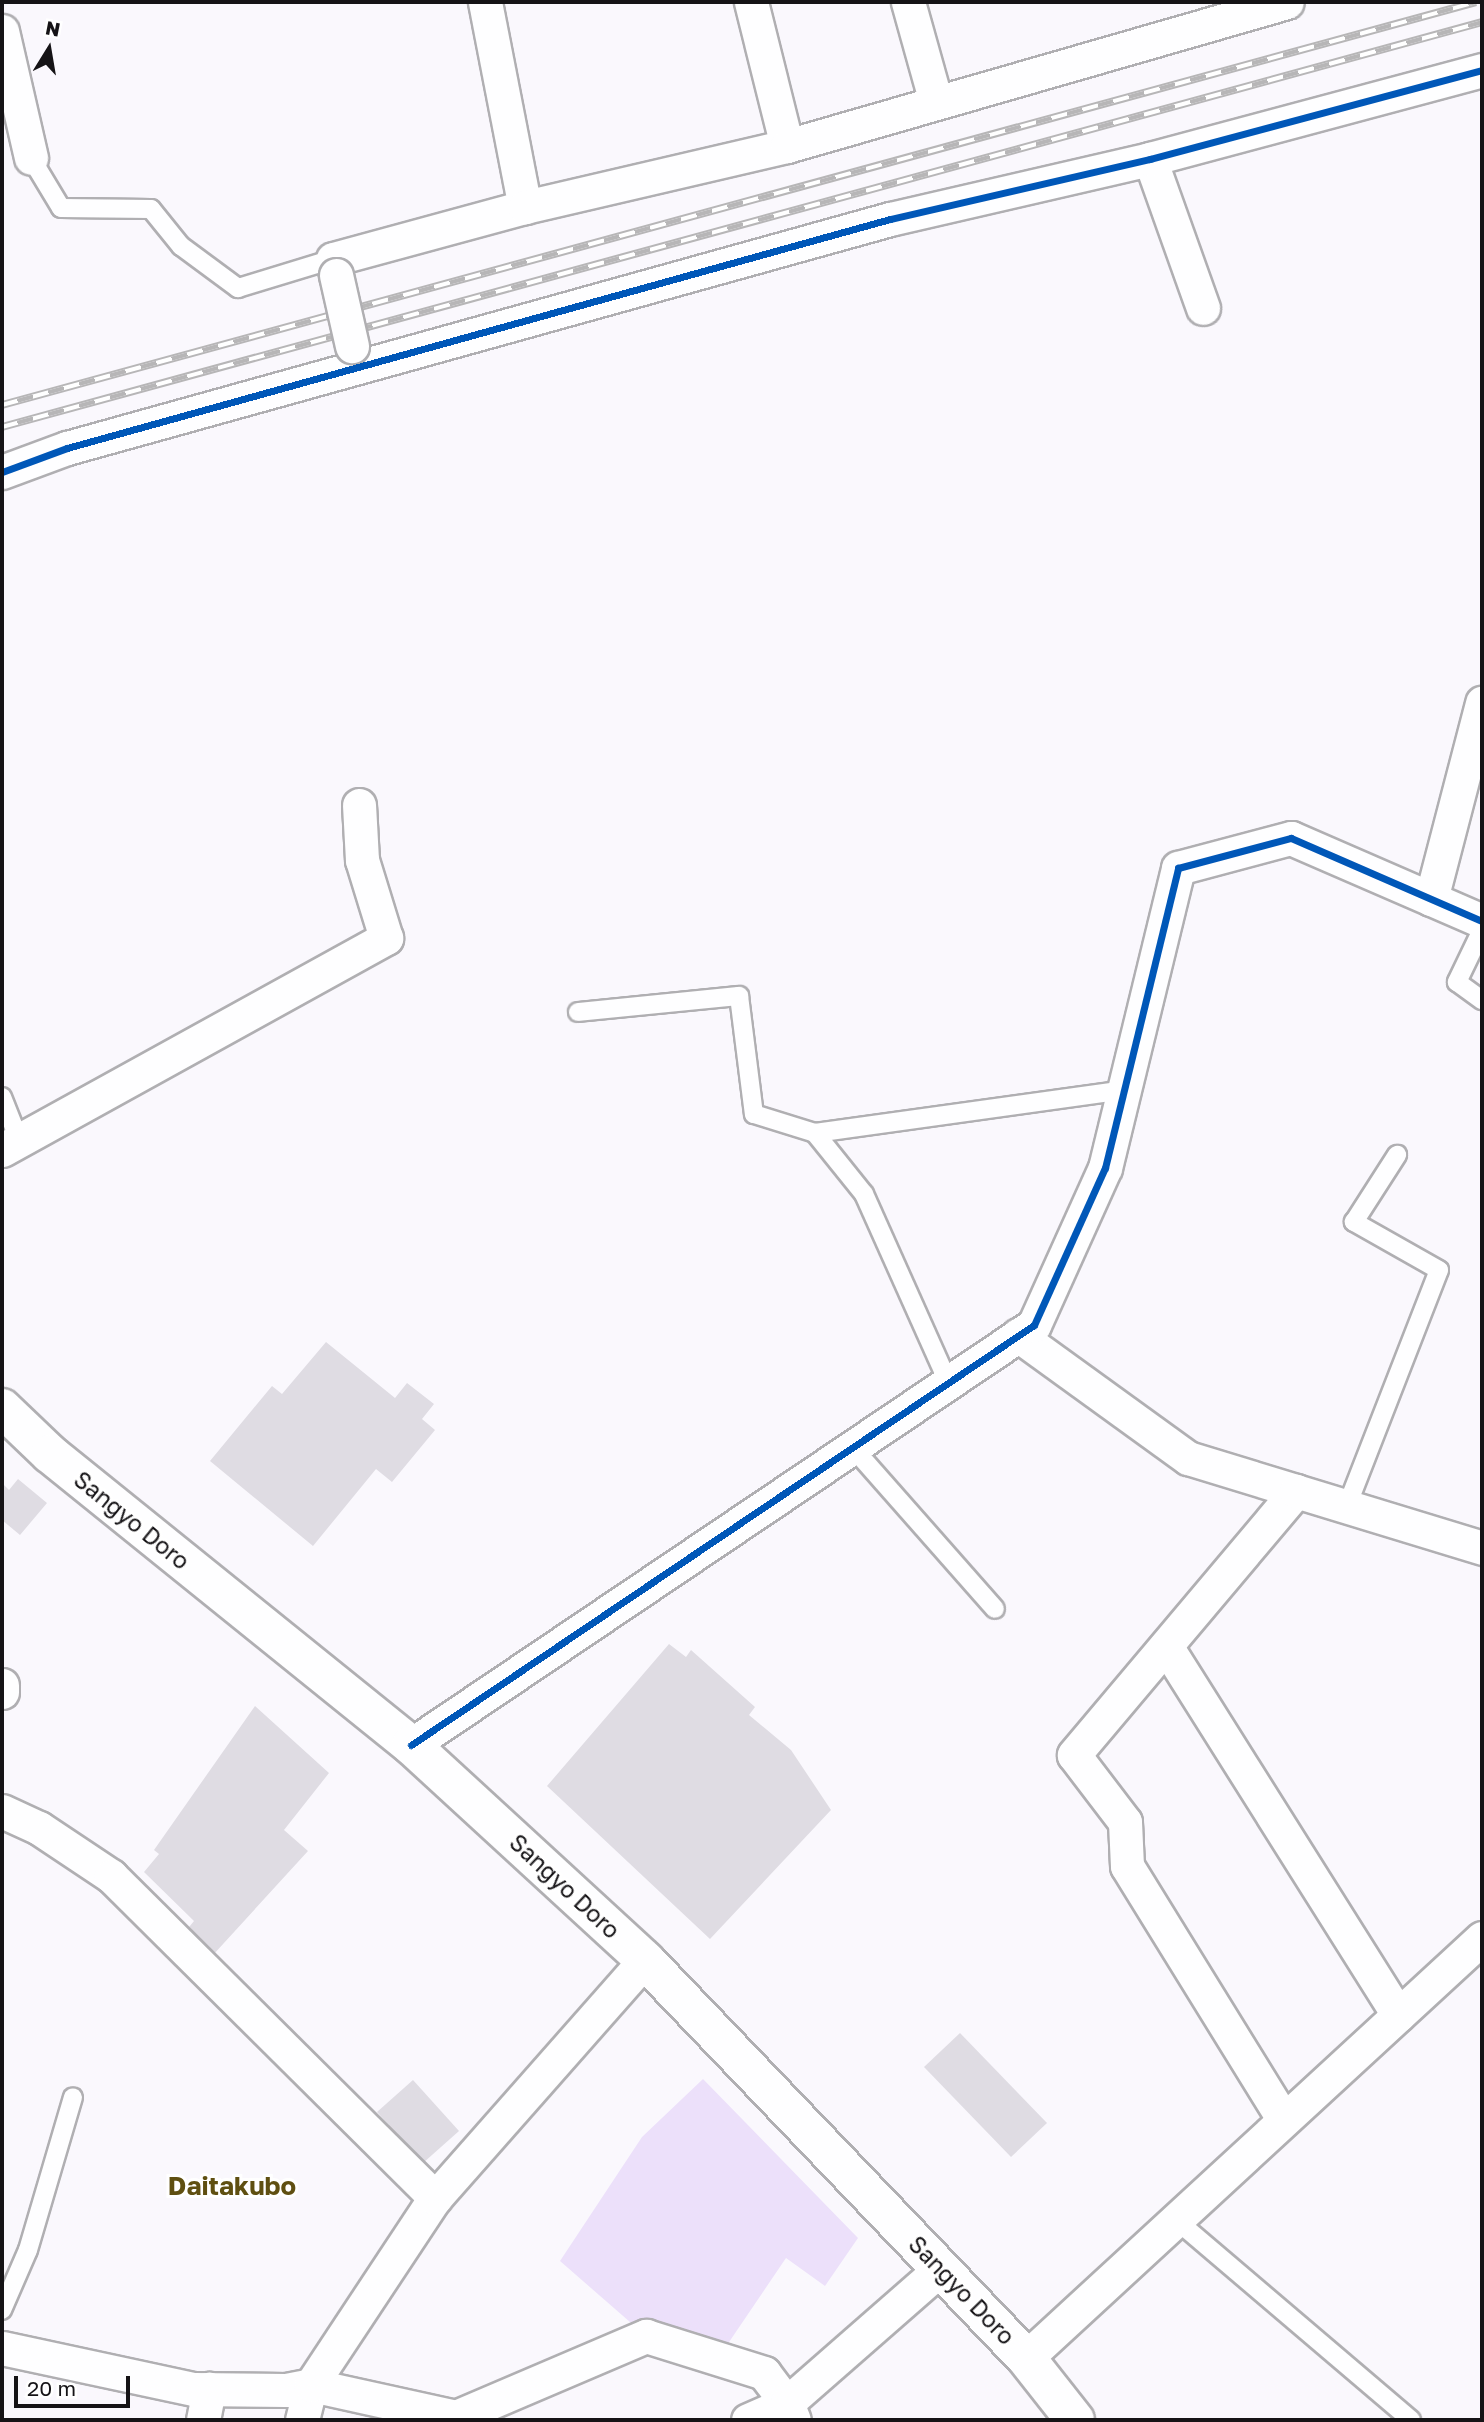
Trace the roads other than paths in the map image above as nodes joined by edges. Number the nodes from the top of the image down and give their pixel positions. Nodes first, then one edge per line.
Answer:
1 (485, 2) edge
2 (751, 2) edge
3 (908, 2) edge
4 (1287, 2) edge
5 (2, 31) edge
6 (1482, 70) edge
7 (936, 102) junction
8 (787, 146) junction
9 (31, 158) joint
10 (1150, 159) junction
11 (524, 207) junction
12 (335, 267) junction
13 (1203, 308) dead end
14 (355, 358) junction
15 (2, 472) edge
16 (1482, 703) edge
17 (1475, 762) edge
18 (359, 805) dead end
19 (1431, 899) junction
20 (1482, 921) edge
21 (1482, 930) edge
22 (1482, 1000) edge
23 (578, 1012) dead end
24 (1124, 1090) junction
25 (2, 1097) edge
26 (815, 1133) junction
27 (10, 1145) edge
28 (1397, 1155) dead end
29 (1018, 1335) junction
30 (948, 1384) junction
31 (2, 1408) edge
32 (854, 1450) junction
33 (1296, 1491) junction
34 (1347, 1506) junction
35 (1482, 1548) edge
36 (995, 1609) dead end
37 (1166, 1646) junction
38 (2, 1685) edge
39 (2, 1692) edge
40 (411, 1745) junction
41 (2, 1811) edge
42 (1482, 1938) edge
43 (645, 1960) junction
44 (1398, 2015) junction
45 (73, 2097) dead end
46 (1283, 2119) junction
47 (435, 2198) junction
48 (1175, 2220) junction
49 (941, 2268) junction
50 (2, 2310) edge
51 (2, 2348) edge
52 (1026, 2358) junction
53 (311, 2385) junction
54 (206, 2405) edge
55 (791, 2412) edge
56 (454, 2418) edge
57 (302, 2420) edge
58 (748, 2420) edge
59 (1075, 2420) edge
60 (1411, 2420) edge

1 - 11 street
2 - 8 street
3 - 7 street
4 - 7 street
5 - 9 street
6 - 10 street
7 - 8 street
8 - 11 street
9 - 12 lane
10 - 13 street
10 - 14 street
11 - 12 street
12 - 14 street, bridge
14 - 15 street
16 - 17 street
17 - 19 street
18 - 27 street
19 - 20 street
19 - 24 street
21 - 22 lane
23 - 26 lane
24 - 26 lane
24 - 29 street
25 - 27 lane
26 - 30 lane
28 - 34 lane
29 - 30 street
29 - 33 street
30 - 32 street
31 - 40 main road, Sangyo Doro
32 - 36 lane
32 - 40 street
33 - 34 street
33 - 37 street
34 - 35 street
37 - 44 street
37 - 46 street
38 - 39 street
40 - 43 main road, Sangyo Doro
41 - 47 street
42 - 44 street
43 - 47 street
43 - 49 main road, Sangyo Doro
44 - 46 street
45 - 50 lane
46 - 48 street
47 - 53 street
48 - 52 street
48 - 60 lane
49 - 52 main road, Sangyo Doro
49 - 55 street
51 - 54 street
52 - 59 main road, Sangyo Doro
53 - 54 street
53 - 56 street
53 - 57 street
55 - 56 street
55 - 58 street

